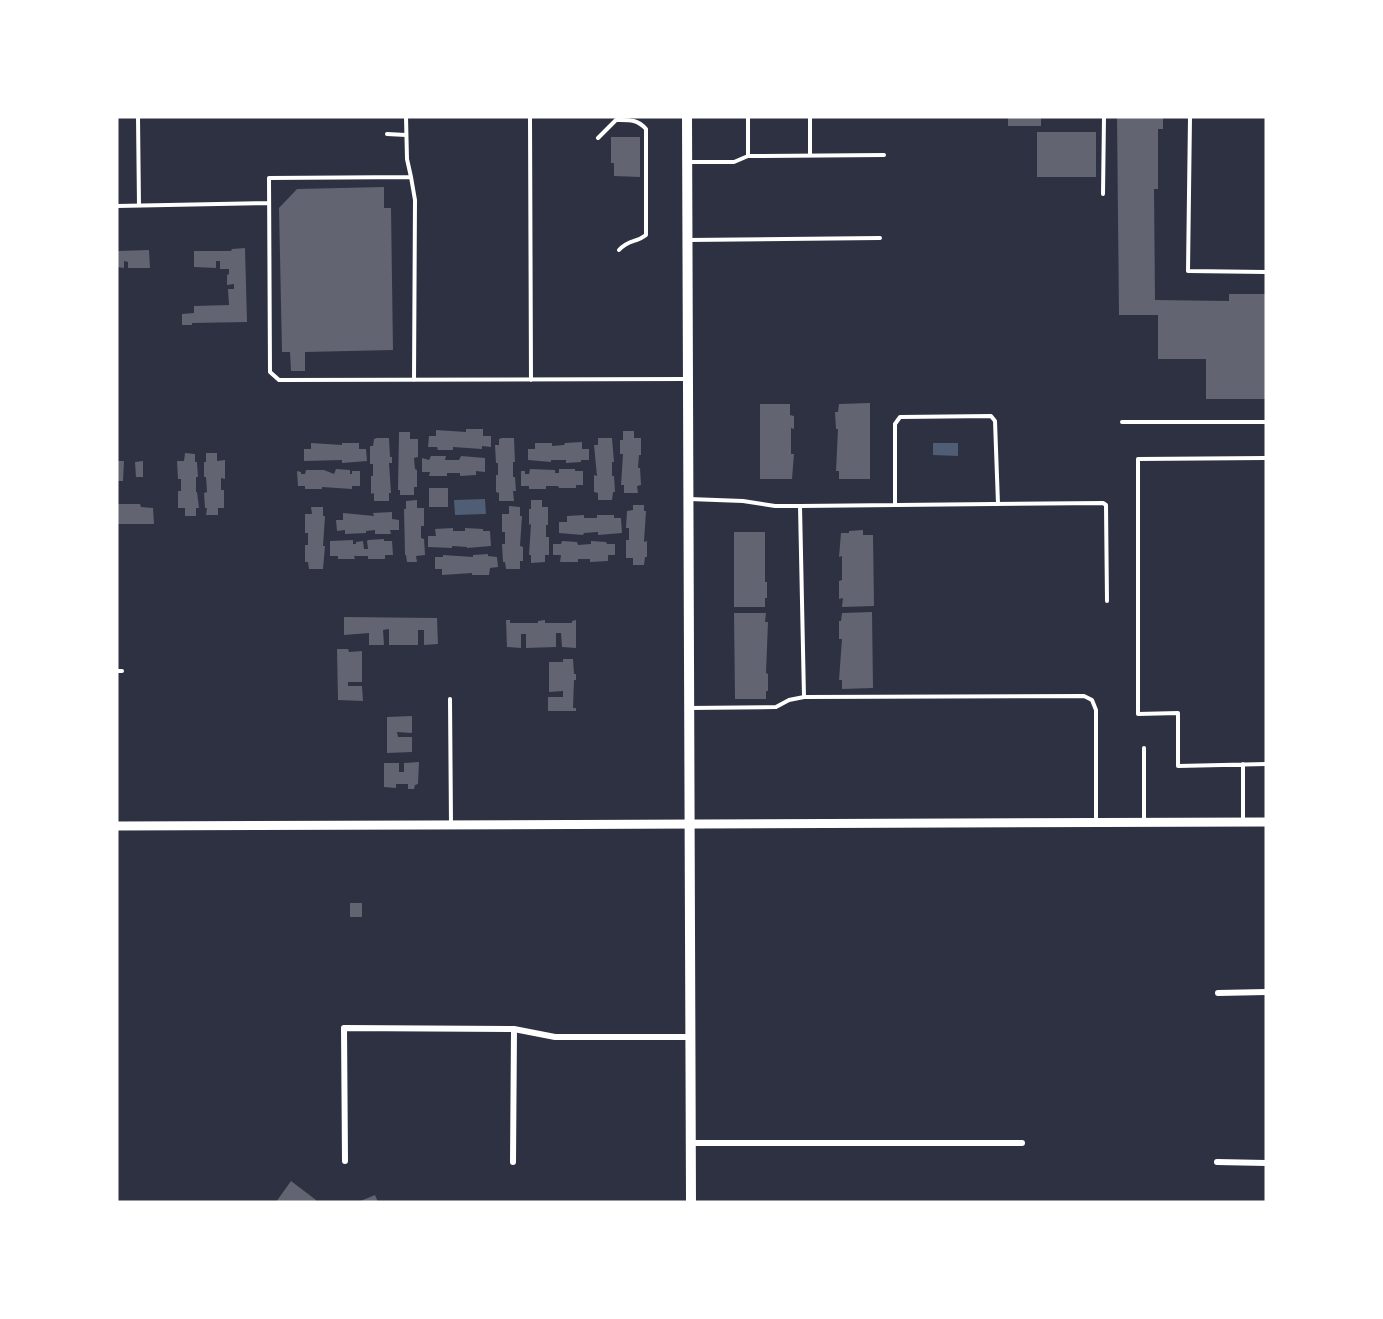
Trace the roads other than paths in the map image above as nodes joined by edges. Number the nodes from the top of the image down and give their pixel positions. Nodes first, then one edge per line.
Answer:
1 (138, 117) edge
2 (406, 117) edge
3 (530, 117) edge
4 (687, 117) edge
5 (748, 117) edge
6 (810, 117) edge
7 (1104, 117) edge
8 (1190, 117) edge
9 (387, 134) dead end
10 (406, 135) junction
11 (598, 138) dead end
12 (884, 155) dead end
13 (748, 156) junction
14 (810, 156) junction
15 (687, 162) junction
16 (411, 177) junction
17 (1103, 194) dead end
18 (269, 203) junction
19 (117, 206) edge
20 (139, 206) junction
21 (880, 238) dead end
22 (687, 240) junction
23 (620, 250) dead end
24 (1266, 272) edge
25 (414, 380) junction
26 (531, 380) junction
27 (688, 380) junction
28 (1122, 422) dead end
29 (1266, 422) edge
30 (1266, 458) edge
31 (688, 499) junction
32 (998, 504) junction
33 (896, 505) junction
34 (800, 506) junction
35 (1107, 601) dead end
36 (804, 697) junction
37 (450, 699) dead end
38 (688, 708) junction
39 (1144, 748) dead end
40 (1243, 764) junction
41 (1266, 764) edge
42 (1096, 822) junction
43 (1144, 822) junction
44 (1243, 822) junction
45 (1266, 822) edge
46 (451, 824) junction
47 (689, 824) junction
48 (117, 826) edge
49 (1266, 992) edge
50 (1218, 993) dead end
51 (514, 1029) junction
52 (690, 1037) junction
53 (690, 1143) junction
54 (1022, 1143) dead end
55 (345, 1161) dead end
56 (513, 1162) dead end
57 (1217, 1162) dead end
58 (1266, 1163) edge
59 (691, 1202) edge

1 - 20 lane
2 - 10 lane
3 - 26 lane
4 - 15 main road
5 - 13 lane
6 - 14 lane
7 - 17 lane
8 - 24 lane
9 - 10 lane
10 - 16 lane
11 - 23 lane
12 - 14 lane
13 - 14 lane
13 - 15 lane
15 - 22 main road
16 - 18 lane
16 - 25 lane
18 - 20 lane
18 - 25 lane
19 - 20 lane
21 - 22 lane
22 - 27 main road
25 - 26 lane
26 - 27 lane
27 - 31 main road
28 - 29 lane
30 - 40 lane
31 - 34 lane
31 - 38 main road
32 - 33 lane
32 - 33 lane
32 - 35 lane
33 - 34 lane
34 - 36 lane
36 - 38 lane
36 - 42 lane
37 - 46 lane
38 - 47 main road
39 - 43 lane
40 - 41 lane
40 - 44 lane
42 - 43 street
42 - 47 street
43 - 44 street
44 - 45 street
46 - 47 street
46 - 48 street
47 - 52 main road
49 - 50 street
51 - 52 street
51 - 55 street
51 - 56 street
52 - 53 main road
53 - 54 street
53 - 59 main road
57 - 58 street

